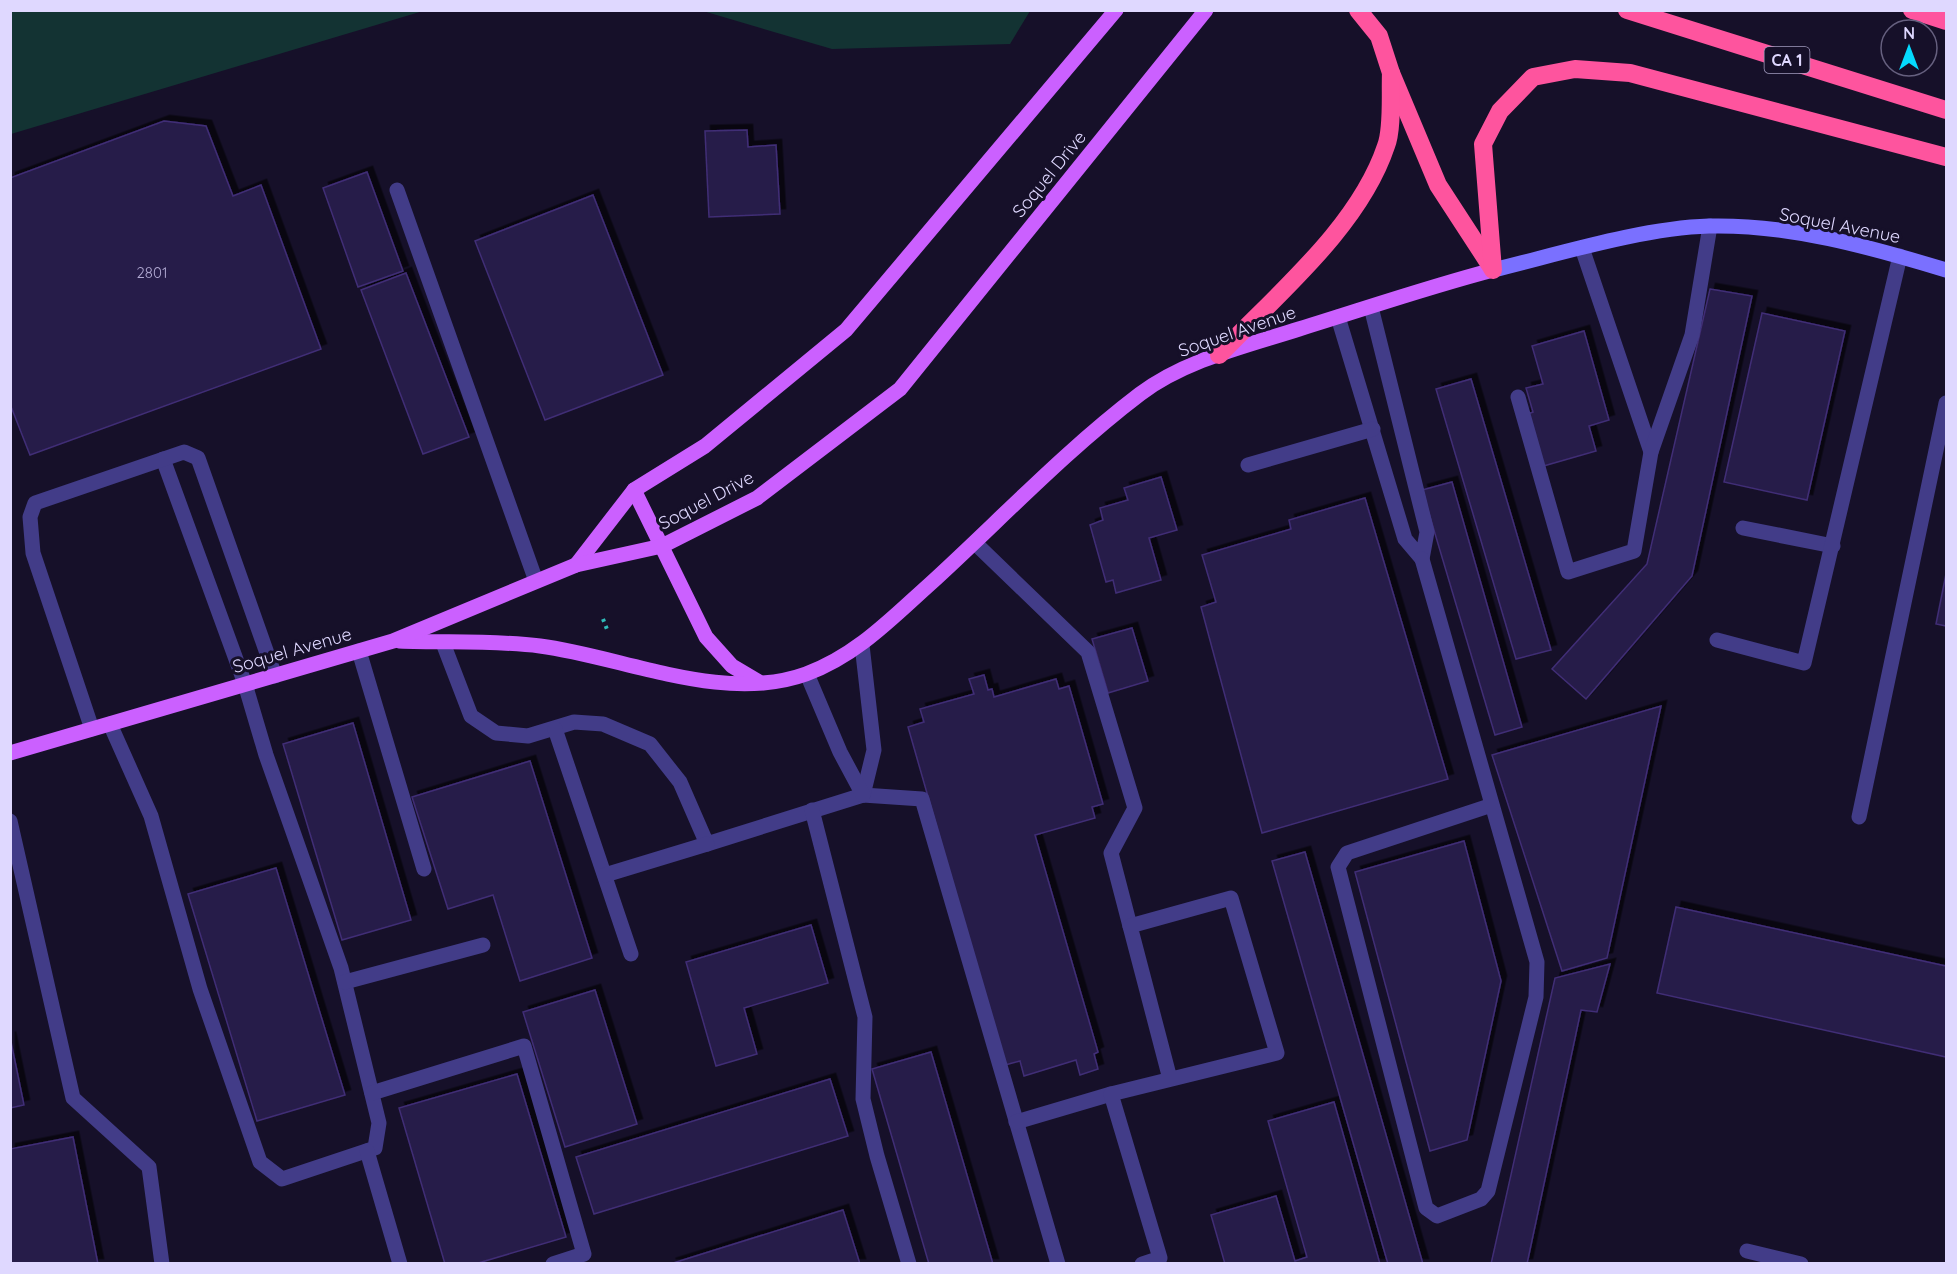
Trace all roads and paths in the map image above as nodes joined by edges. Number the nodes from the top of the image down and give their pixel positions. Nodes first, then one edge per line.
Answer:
1 (1206, 10) edge
2 (1359, 10) edge
3 (1627, 10) edge
4 (1912, 10) edge
5 (1115, 11) edge
6 (1947, 21) edge
7 (1391, 73) junction
8 (1947, 110) edge
9 (1947, 157) edge
10 (397, 190) dead end
11 (1710, 226) junction
12 (1581, 248) junction
13 (1900, 256) junction
14 (1493, 270) junction
15 (1947, 270) edge
16 (1371, 307) junction
17 (1338, 317) junction
18 (1219, 355) junction
19 (1518, 396) dead end
20 (1947, 403) edge
21 (1373, 429) junction
22 (1651, 452) junction
23 (163, 459) junction
24 (1248, 465) dead end
25 (634, 490) junction
26 (1743, 528) dead end
27 (975, 543) junction
28 (662, 546) junction
29 (1833, 546) junction
30 (1422, 559) junction
31 (576, 565) junction
32 (536, 581) junction
33 (603, 619) dead end
34 (608, 631) dead end
35 (1717, 640) dead end
36 (393, 641) junction
37 (443, 643) junction
38 (862, 645) junction
39 (359, 651) junction
40 (807, 674) junction
41 (275, 676) junction
42 (245, 684) junction
43 (761, 684) junction
44 (110, 724) junction
45 (92, 729) junction
46 (555, 729) junction
47 (10, 753) edge
48 (862, 795) junction
49 (1492, 805) junction
50 (812, 810) junction
51 (1859, 817) dead end
52 (10, 821) edge
53 (707, 844) junction
54 (424, 869) dead end
55 (605, 875) junction
56 (1130, 926) junction
57 (483, 945) dead end
58 (631, 954) dead end
59 (345, 982) junction
60 (1170, 1079) junction
61 (372, 1093) junction
62 (1111, 1094) junction
63 (1016, 1122) junction
64 (367, 1151) junction
65 (1747, 1251) dead end
66 (162, 1263) edge
67 (400, 1263) edge
68 (553, 1263) edge
69 (909, 1263) edge
70 (1058, 1263) edge
71 (1142, 1263) edge
72 (1801, 1263) edge

1 - 28 main road, Soquel Drive
2 - 7 highway
3 - 8 highway, CA 1
4 - 6 highway
5 - 25 main road
7 - 14 highway
7 - 18 highway
9 - 14 highway
10 - 32 street
11 - 12 main road, Soquel Avenue
11 - 13 main road, Soquel Avenue
11 - 22 street
12 - 14 main road, Soquel Avenue
12 - 22 street
13 - 15 main road, Soquel Avenue
13 - 29 street
14 - 16 main road, Soquel Avenue
16 - 17 main road, Soquel Avenue
16 - 30 street
17 - 18 main road, Soquel Avenue
17 - 21 street
18 - 27 main road, Soquel Avenue
19 - 22 street
20 - 51 street
21 - 24 street
21 - 30 street
23 - 41 street
23 - 42 street
23 - 45 street
25 - 28 main road
25 - 31 main road
26 - 29 street
27 - 38 main road, Soquel Avenue
27 - 56 street
28 - 31 main road, Soquel Drive
28 - 43 main road
29 - 35 street
30 - 49 street
31 - 32 main road, Soquel Avenue
32 - 36 main road, Soquel Avenue
33 - 34 path
36 - 37 main road, Soquel Avenue
36 - 39 main road, Soquel Avenue
37 - 43 main road, Soquel Avenue
37 - 46 street
38 - 40 main road, Soquel Avenue
38 - 48 street
39 - 41 main road, Soquel Avenue
39 - 54 street
40 - 43 main road, Soquel Avenue
40 - 48 street
41 - 42 main road, Soquel Avenue
42 - 44 main road, Soquel Avenue
42 - 59 street
44 - 45 main road, Soquel Avenue
44 - 64 street
45 - 47 main road, Soquel Avenue
46 - 53 street
46 - 55 street
48 - 50 street
48 - 63 street
49 - 49 street
50 - 53 street
50 - 69 street
52 - 66 street
53 - 55 street
55 - 58 street
56 - 60 street
56 - 60 street
57 - 59 street
59 - 61 street
60 - 62 street
61 - 64 street
61 - 68 street
62 - 63 street
62 - 71 street
63 - 70 street
64 - 67 street
65 - 72 street

